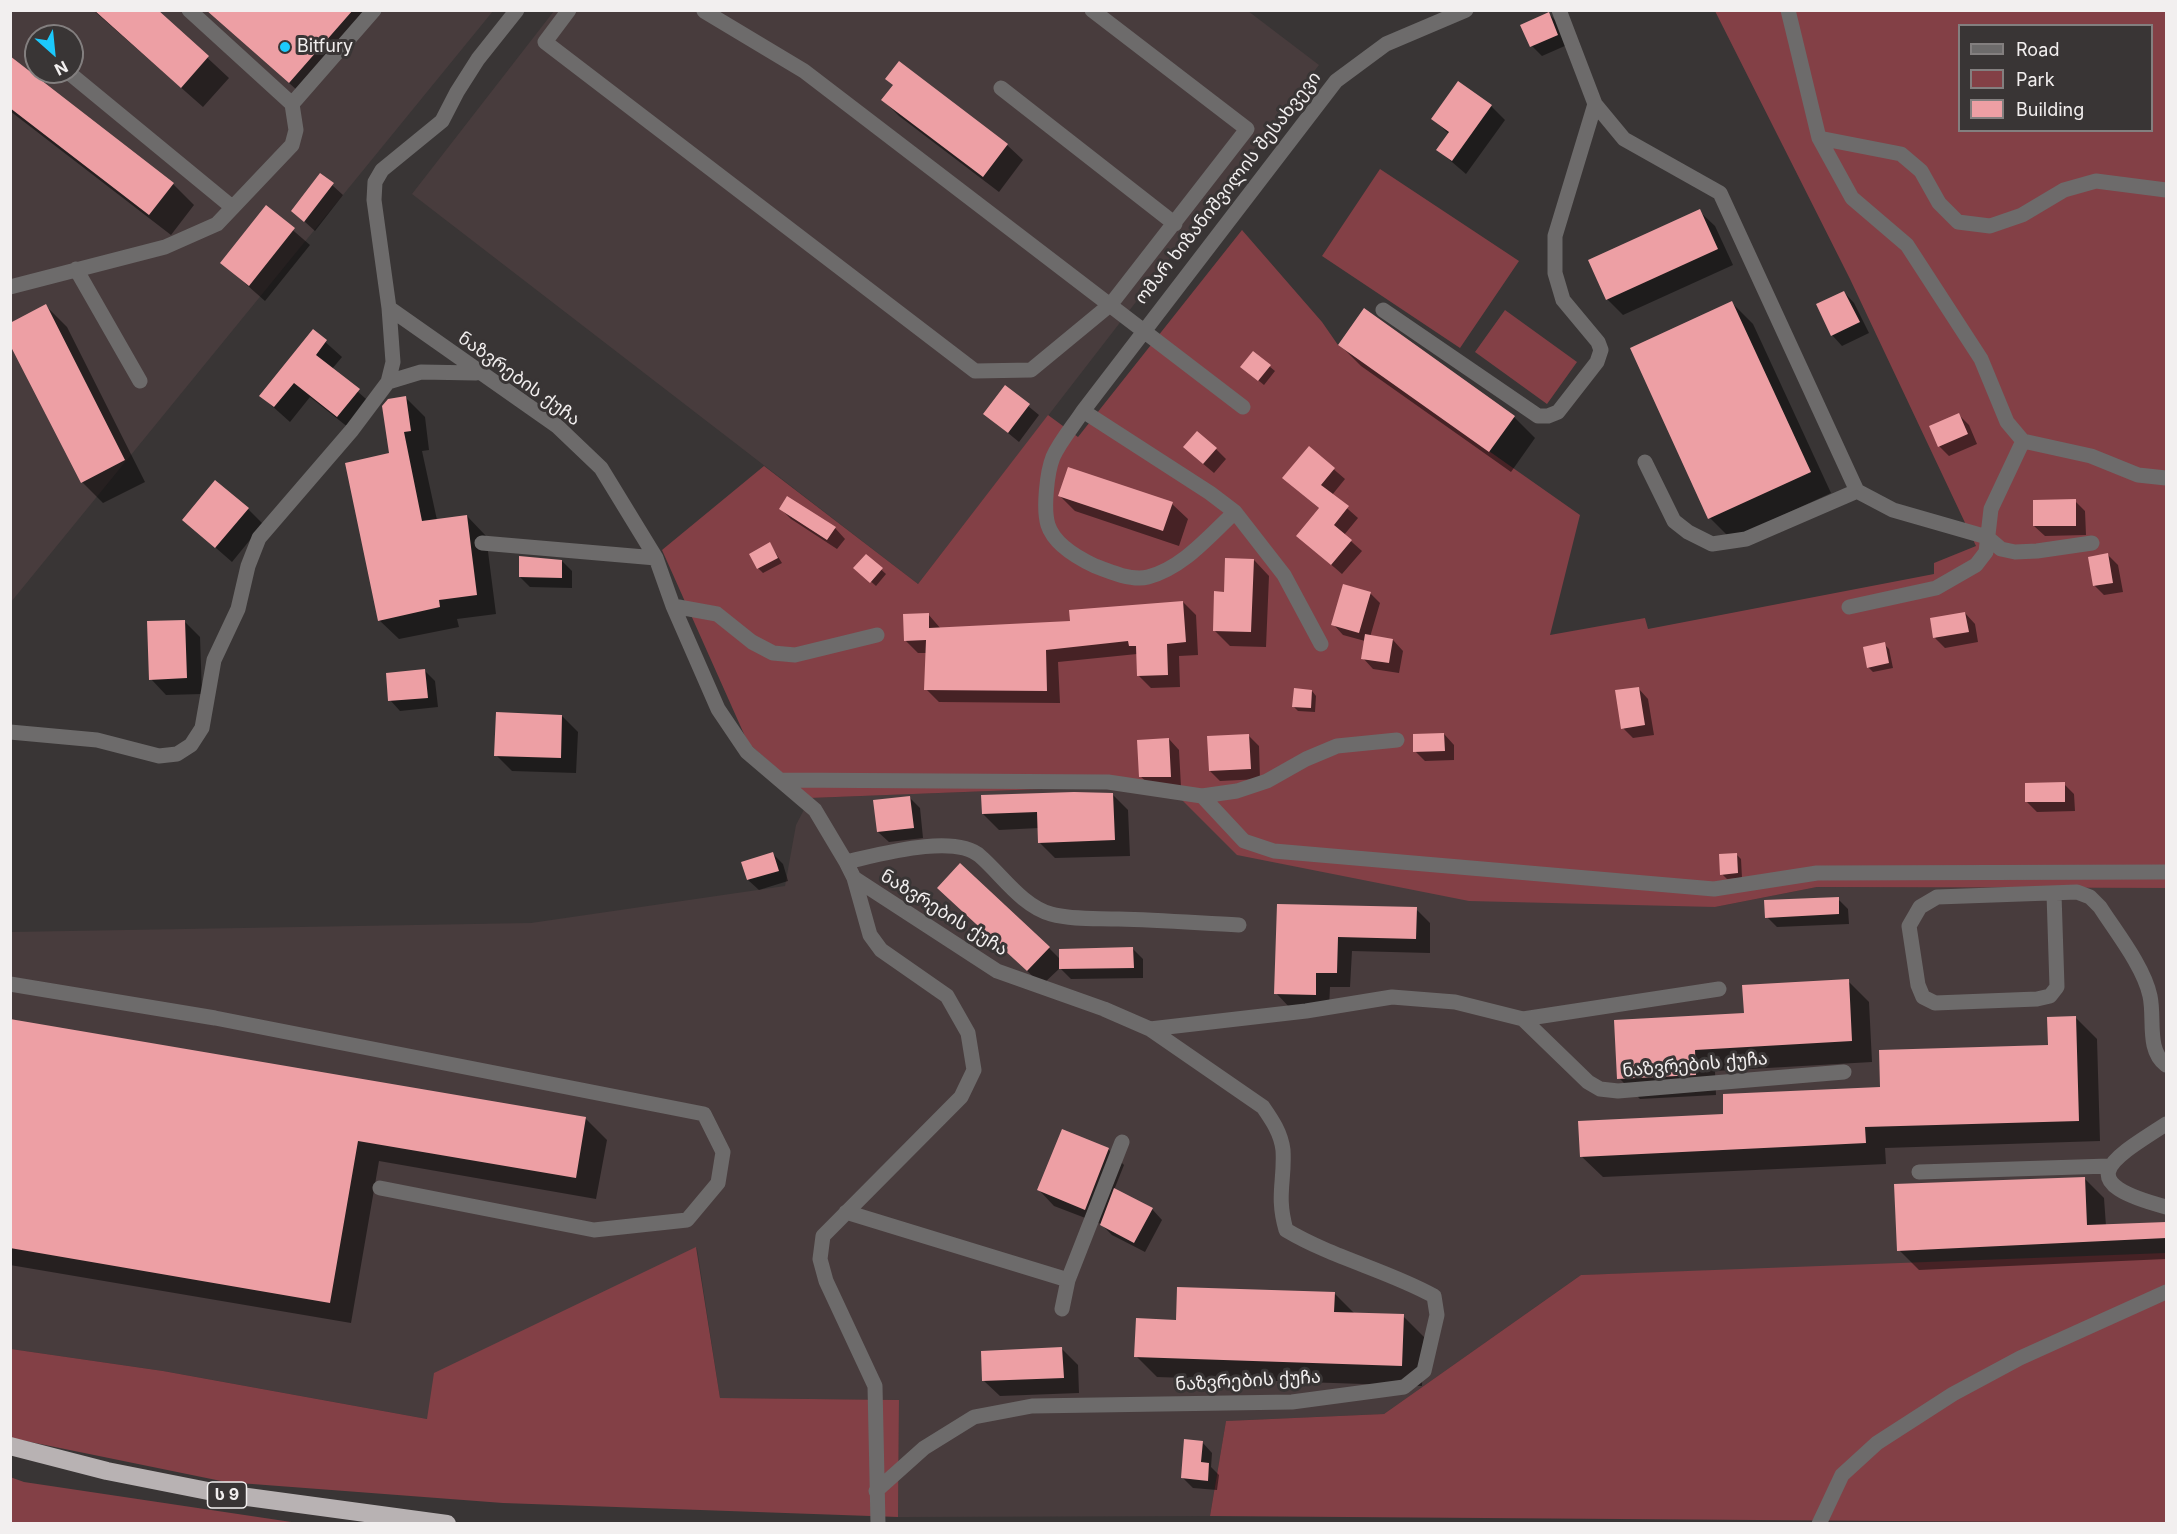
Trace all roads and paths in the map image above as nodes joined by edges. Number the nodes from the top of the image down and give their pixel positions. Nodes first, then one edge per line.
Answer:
1 (189, 10) edge
2 (374, 10) edge
3 (517, 10) edge
4 (569, 10) edge
5 (1092, 10) edge
6 (1466, 10) edge
7 (1558, 10) edge
8 (1788, 10) edge
9 (704, 11) edge
10 (83, 84) edge
11 (1001, 88) dead end
12 (292, 104) junction
13 (1595, 104) junction
14 (1819, 138) junction
15 (2166, 190) edge
16 (232, 207) junction
17 (1174, 224) junction
18 (76, 269) junction
19 (10, 286) edge
20 (1112, 304) junction
21 (389, 308) junction
22 (1383, 310) dead end
23 (1144, 329) junction
24 (477, 373) junction
25 (140, 381) dead end
26 (388, 382) junction
27 (1244, 407) dead end
28 (1083, 411) junction
29 (2023, 441) junction
30 (1645, 462) dead end
31 (2166, 478) edge
32 (1857, 491) junction
33 (1235, 512) junction
34 (1987, 537) junction
35 (482, 543) dead end
36 (2092, 543) dead end
37 (656, 558) junction
38 (673, 606) junction
39 (1849, 607) dead end
40 (877, 635) dead end
41 (1321, 644) dead end
42 (10, 732) edge
43 (1397, 740) dead end
44 (781, 780) junction
45 (1202, 796) junction
46 (846, 862) junction
47 (2081, 871) junction
48 (2166, 872) edge
49 (854, 878) junction
50 (2078, 892) junction
51 (2054, 894) junction
52 (1239, 925) dead end
53 (10, 984) edge
54 (1719, 989) dead end
55 (1523, 1019) junction
56 (1150, 1029) junction
57 (2166, 1065) edge
58 (1844, 1072) dead end
59 (2166, 1124) edge
60 (1122, 1142) dead end
61 (2109, 1166) junction
62 (1919, 1172) dead end
63 (380, 1188) dead end
64 (2166, 1207) edge
65 (846, 1212) junction
66 (1068, 1280) junction
67 (2166, 1292) edge
68 (1062, 1309) dead end
69 (10, 1446) edge
70 (876, 1491) junction
71 (447, 1524) edge
72 (879, 1524) edge
73 (1819, 1524) edge

1 - 12 street
2 - 12 street
3 - 21 street
4 - 20 street
5 - 17 street
6 - 23 street, ომარ ხიზანიშვილის შესახვევი
7 - 13 street
8 - 14 street
9 - 20 street
10 - 16 street
11 - 17 street
12 - 16 street
13 - 22 street
13 - 32 street
14 - 15 street
14 - 29 street
16 - 18 street
17 - 20 street
18 - 19 street
18 - 25 street
20 - 23 street
21 - 24 street, ნაზვრების ქუჩა
21 - 26 street
23 - 27 street
23 - 28 street, ომარ ხიზანიშვილის შესახვევი
24 - 26 street
24 - 37 street, ნაზვრების ქუჩა
26 - 42 street
28 - 33 street
28 - 33 street, ომარ ხიზანიშვილის შესახვევი
29 - 31 street
29 - 34 street
30 - 32 street
32 - 34 street
33 - 41 street
34 - 36 street
34 - 39 street
35 - 37 street
37 - 38 street, ნაზვრების ქუჩა
38 - 40 street
38 - 44 street, ნაზვრების ქუჩა
43 - 45 street
44 - 45 street
44 - 46 street, ნაზვრების ქუჩა
45 - 47 street
46 - 49 street, ნაზვრების ქუჩა
46 - 52 street
47 - 48 street
47 - 50 street
49 - 56 street, ნაზვრების ქუჩა
49 - 65 street, ნაზვრების ქუჩა
50 - 51 street
50 - 57 street
51 - 51 street
53 - 63 street
54 - 55 street
55 - 56 street
55 - 58 street, ნაზვრების ქუჩა
56 - 70 street, ნაზვრების ქუჩა
59 - 61 street
60 - 66 street
61 - 62 street
61 - 64 street
65 - 66 street
65 - 70 street, ნაზვრების ქუჩა
66 - 68 street
67 - 73 street
69 - 71 highway, ს 9
70 - 72 street, ნაზვრების ქუჩა

